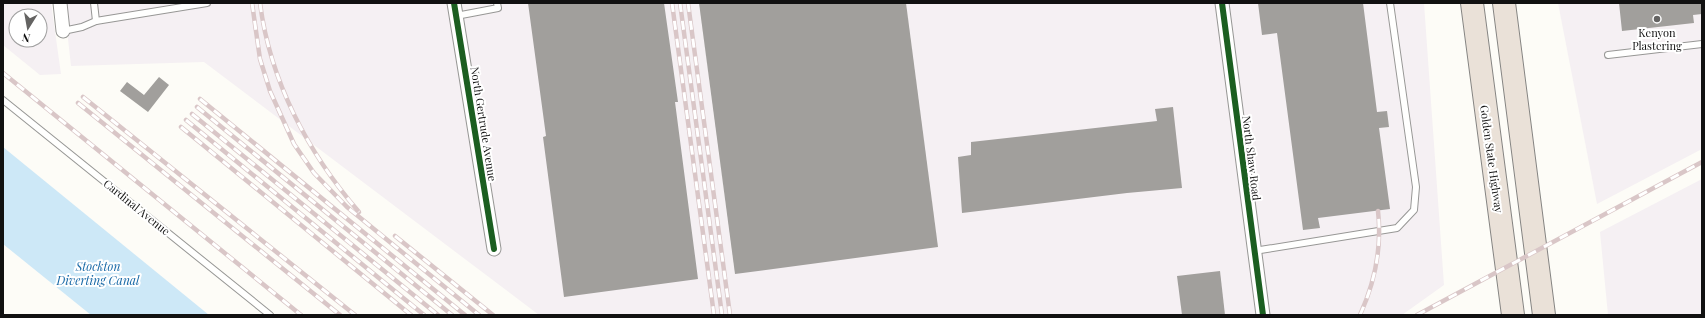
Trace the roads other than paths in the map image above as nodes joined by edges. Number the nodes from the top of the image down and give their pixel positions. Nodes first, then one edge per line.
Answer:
1 (60, 3) edge
2 (94, 3) edge
3 (207, 3) edge
4 (454, 3) edge
5 (1222, 3) edge
6 (1390, 3) edge
7 (1472, 3) edge
8 (1504, 3) edge
9 (497, 6) edge
10 (456, 16) junction
11 (96, 21) junction
12 (63, 31) joint
13 (1702, 44) edge
14 (1608, 55) dead end
15 (3, 100) edge
16 (494, 249) dead end
17 (1254, 251) junction
18 (270, 315) edge
19 (1263, 315) edge
20 (1513, 315) edge
21 (1544, 315) edge

1 - 12 street
2 - 11 lane
3 - 11 lane
4 - 10 street, North Gertrude Avenue
5 - 17 street, North Shaw Road
6 - 17 lane
7 - 20 highway, Golden State Highway
8 - 21 highway
9 - 10 lane
10 - 16 street, North Gertrude Avenue
11 - 12 lane
13 - 14 lane
15 - 18 lane, Cardinal Avenue
17 - 19 street, North Shaw Road

